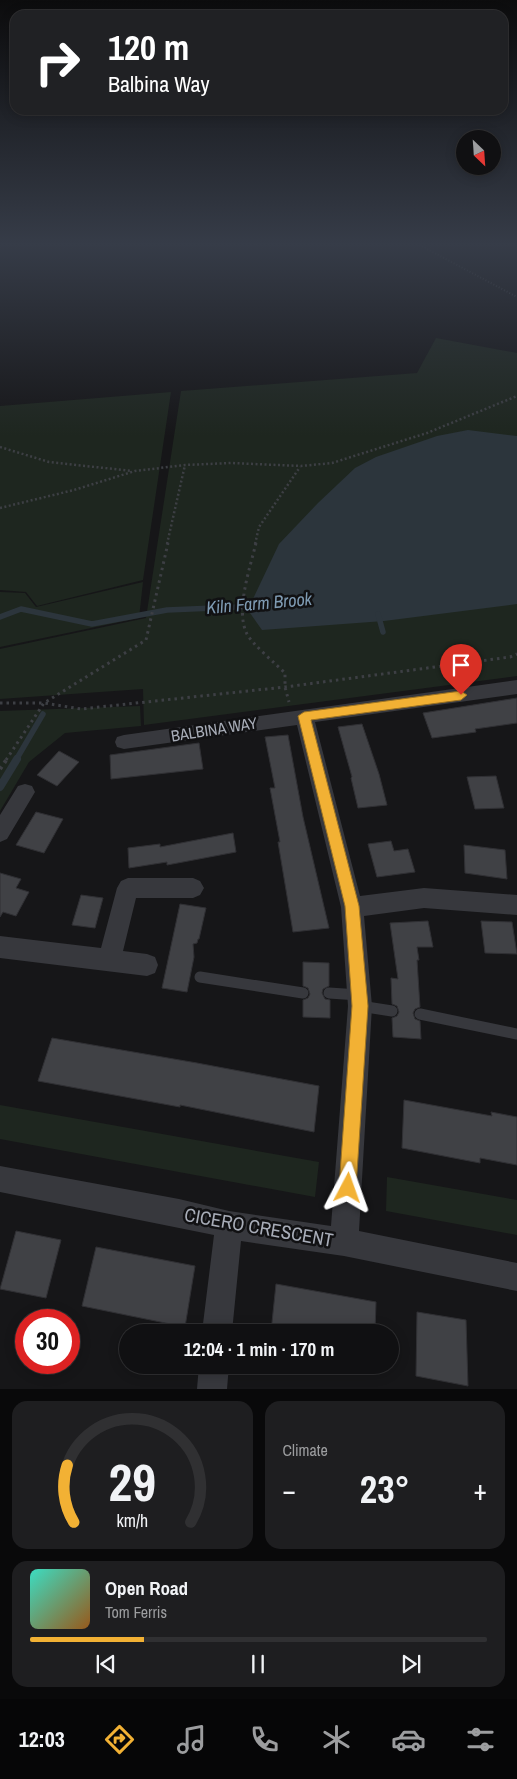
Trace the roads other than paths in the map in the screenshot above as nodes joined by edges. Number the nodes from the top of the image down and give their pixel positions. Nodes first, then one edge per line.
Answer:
1 (517, 687) edge
2 (304, 716) junction
3 (124, 742) dead end
4 (25, 792) dead end
5 (0, 833) edge
6 (193, 888) dead end
7 (517, 904) edge
8 (352, 906) junction
9 (0, 947) edge
10 (109, 960) junction
11 (147, 965) dead end
12 (200, 977) dead end
13 (303, 993) dead end
14 (329, 993) dead end
15 (359, 1000) junction
16 (392, 1011) dead end
17 (420, 1014) dead end
18 (517, 1034) edge
19 (0, 1179) edge
20 (229, 1225) junction
21 (344, 1242) junction
22 (517, 1277) edge
23 (218, 1324) edge
24 (213, 1374) edge
25 (212, 1389) edge

1 - 2 street, BALBINA WAY
2 - 3 street, BALBINA WAY
2 - 8 street
4 - 5 street
6 - 10 street
7 - 8 street
8 - 15 street
9 - 10 street
10 - 11 street
12 - 13 lane
14 - 15 lane
15 - 16 lane
15 - 21 street
17 - 18 lane
19 - 20 street, CICERO CRESCENT
20 - 21 street, CICERO CRESCENT
20 - 23 street
21 - 22 street, CICERO CRESCENT
24 - 25 street

